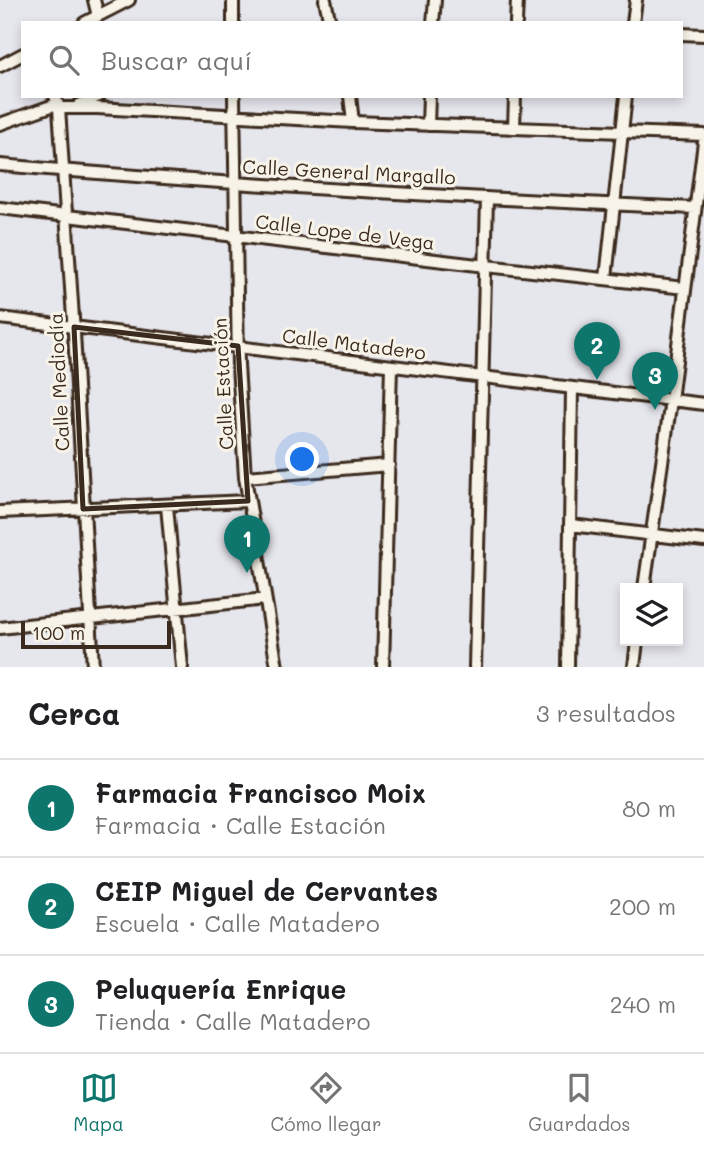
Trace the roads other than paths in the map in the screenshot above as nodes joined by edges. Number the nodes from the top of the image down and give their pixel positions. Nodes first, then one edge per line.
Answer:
1 (94, 0) edge
2 (129, 0) edge
3 (233, 0) edge
4 (324, 0) edge
5 (435, 0) edge
6 (517, 0) edge
7 (636, 0) edge
8 (97, 16) junction
9 (88, 21) edge
10 (233, 21) edge
11 (329, 21) edge
12 (433, 21) edge
13 (516, 21) edge
14 (633, 21) edge
15 (683, 34) edge
16 (704, 35) edge
17 (21, 55) edge
18 (0, 66) edge
19 (94, 98) edge
20 (234, 98) edge
21 (350, 98) edge
22 (429, 98) edge
23 (514, 98) edge
24 (626, 98) edge
25 (57, 103) edge
26 (74, 107) junction
27 (234, 116) junction
28 (352, 122) junction
29 (0, 124) edge
30 (428, 125) junction
31 (514, 128) junction
32 (622, 133) junction
33 (704, 135) edge
34 (704, 142) edge
35 (0, 165) edge
36 (62, 170) junction
37 (236, 182) junction
38 (487, 198) junction
39 (613, 205) junction
40 (0, 208) edge
41 (695, 208) junction
42 (65, 215) junction
43 (236, 237) junction
44 (486, 266) junction
45 (606, 278) junction
46 (685, 288) junction
47 (0, 318) edge
48 (74, 327) junction
49 (238, 346) junction
50 (391, 366) junction
51 (482, 377) junction
52 (572, 389) junction
53 (671, 400) junction
54 (704, 404) edge
55 (389, 464) junction
56 (245, 477) junction
57 (248, 502) junction
58 (167, 506) junction
59 (83, 509) junction
60 (0, 512) edge
61 (571, 525) junction
62 (652, 534) junction
63 (704, 541) edge
64 (646, 583) edge
65 (265, 599) junction
66 (177, 609) junction
67 (91, 618) junction
68 (0, 628) edge
69 (636, 646) edge
70 (93, 667) edge
71 (182, 667) edge
72 (277, 667) edge
73 (383, 667) edge
74 (475, 667) edge
75 (568, 667) edge
76 (634, 667) edge

1 - 8 street
2 - 8 street
3 - 10 street
4 - 11 street
5 - 12 street
6 - 13 street
7 - 14 street
8 - 9 street
15 - 16 street
17 - 18 street
19 - 26 street
20 - 27 street, Calle Estación
21 - 28 street
22 - 30 street
23 - 31 street
24 - 32 street
25 - 26 street
25 - 29 street
25 - 36 street, Calle Mediodía
26 - 27 street
27 - 28 street
27 - 37 street, Calle Estación
28 - 30 street
30 - 31 street
31 - 32 street
32 - 33 street
32 - 39 street
34 - 41 street
35 - 36 street, Calle General Margallo
36 - 37 street, Calle General Margallo
36 - 42 street, Calle Mediodía
37 - 38 street, Calle General Margallo
37 - 43 street, Calle Estación
38 - 39 street, Calle General Margallo
38 - 44 street
39 - 41 street, Calle General Margallo
39 - 45 street
40 - 42 street, Calle Lope de Vega
41 - 46 street
42 - 43 street, Calle Lope de Vega
42 - 48 street, Calle Mediodía
43 - 44 street, Calle Lope de Vega
43 - 49 street, Calle Estación
44 - 45 street, Calle Lope de Vega
44 - 51 street
45 - 46 street, Calle Lope de Vega
46 - 53 street
47 - 48 street, Calle Matadero
48 - 49 street, Calle Matadero
48 - 59 street, Calle Mediodía
49 - 50 street, Calle Matadero
49 - 56 street, Calle Estación
50 - 51 street, Calle Matadero
50 - 55 street
51 - 52 street, Calle Matadero
51 - 74 street
52 - 53 street, Calle Matadero
52 - 61 street
53 - 54 street, Calle Matadero
53 - 62 street
55 - 56 street
55 - 73 street
56 - 57 street, Calle Estación
57 - 58 street
57 - 65 street, Calle Estación
58 - 59 street
58 - 66 street
59 - 60 street
59 - 67 street, Calle Mediodía
61 - 62 street
61 - 75 street
62 - 63 street
62 - 64 street
65 - 66 street
65 - 72 street, Calle Estación
66 - 67 street
66 - 71 street
67 - 68 street
67 - 70 street, Calle Mediodía
69 - 76 street

